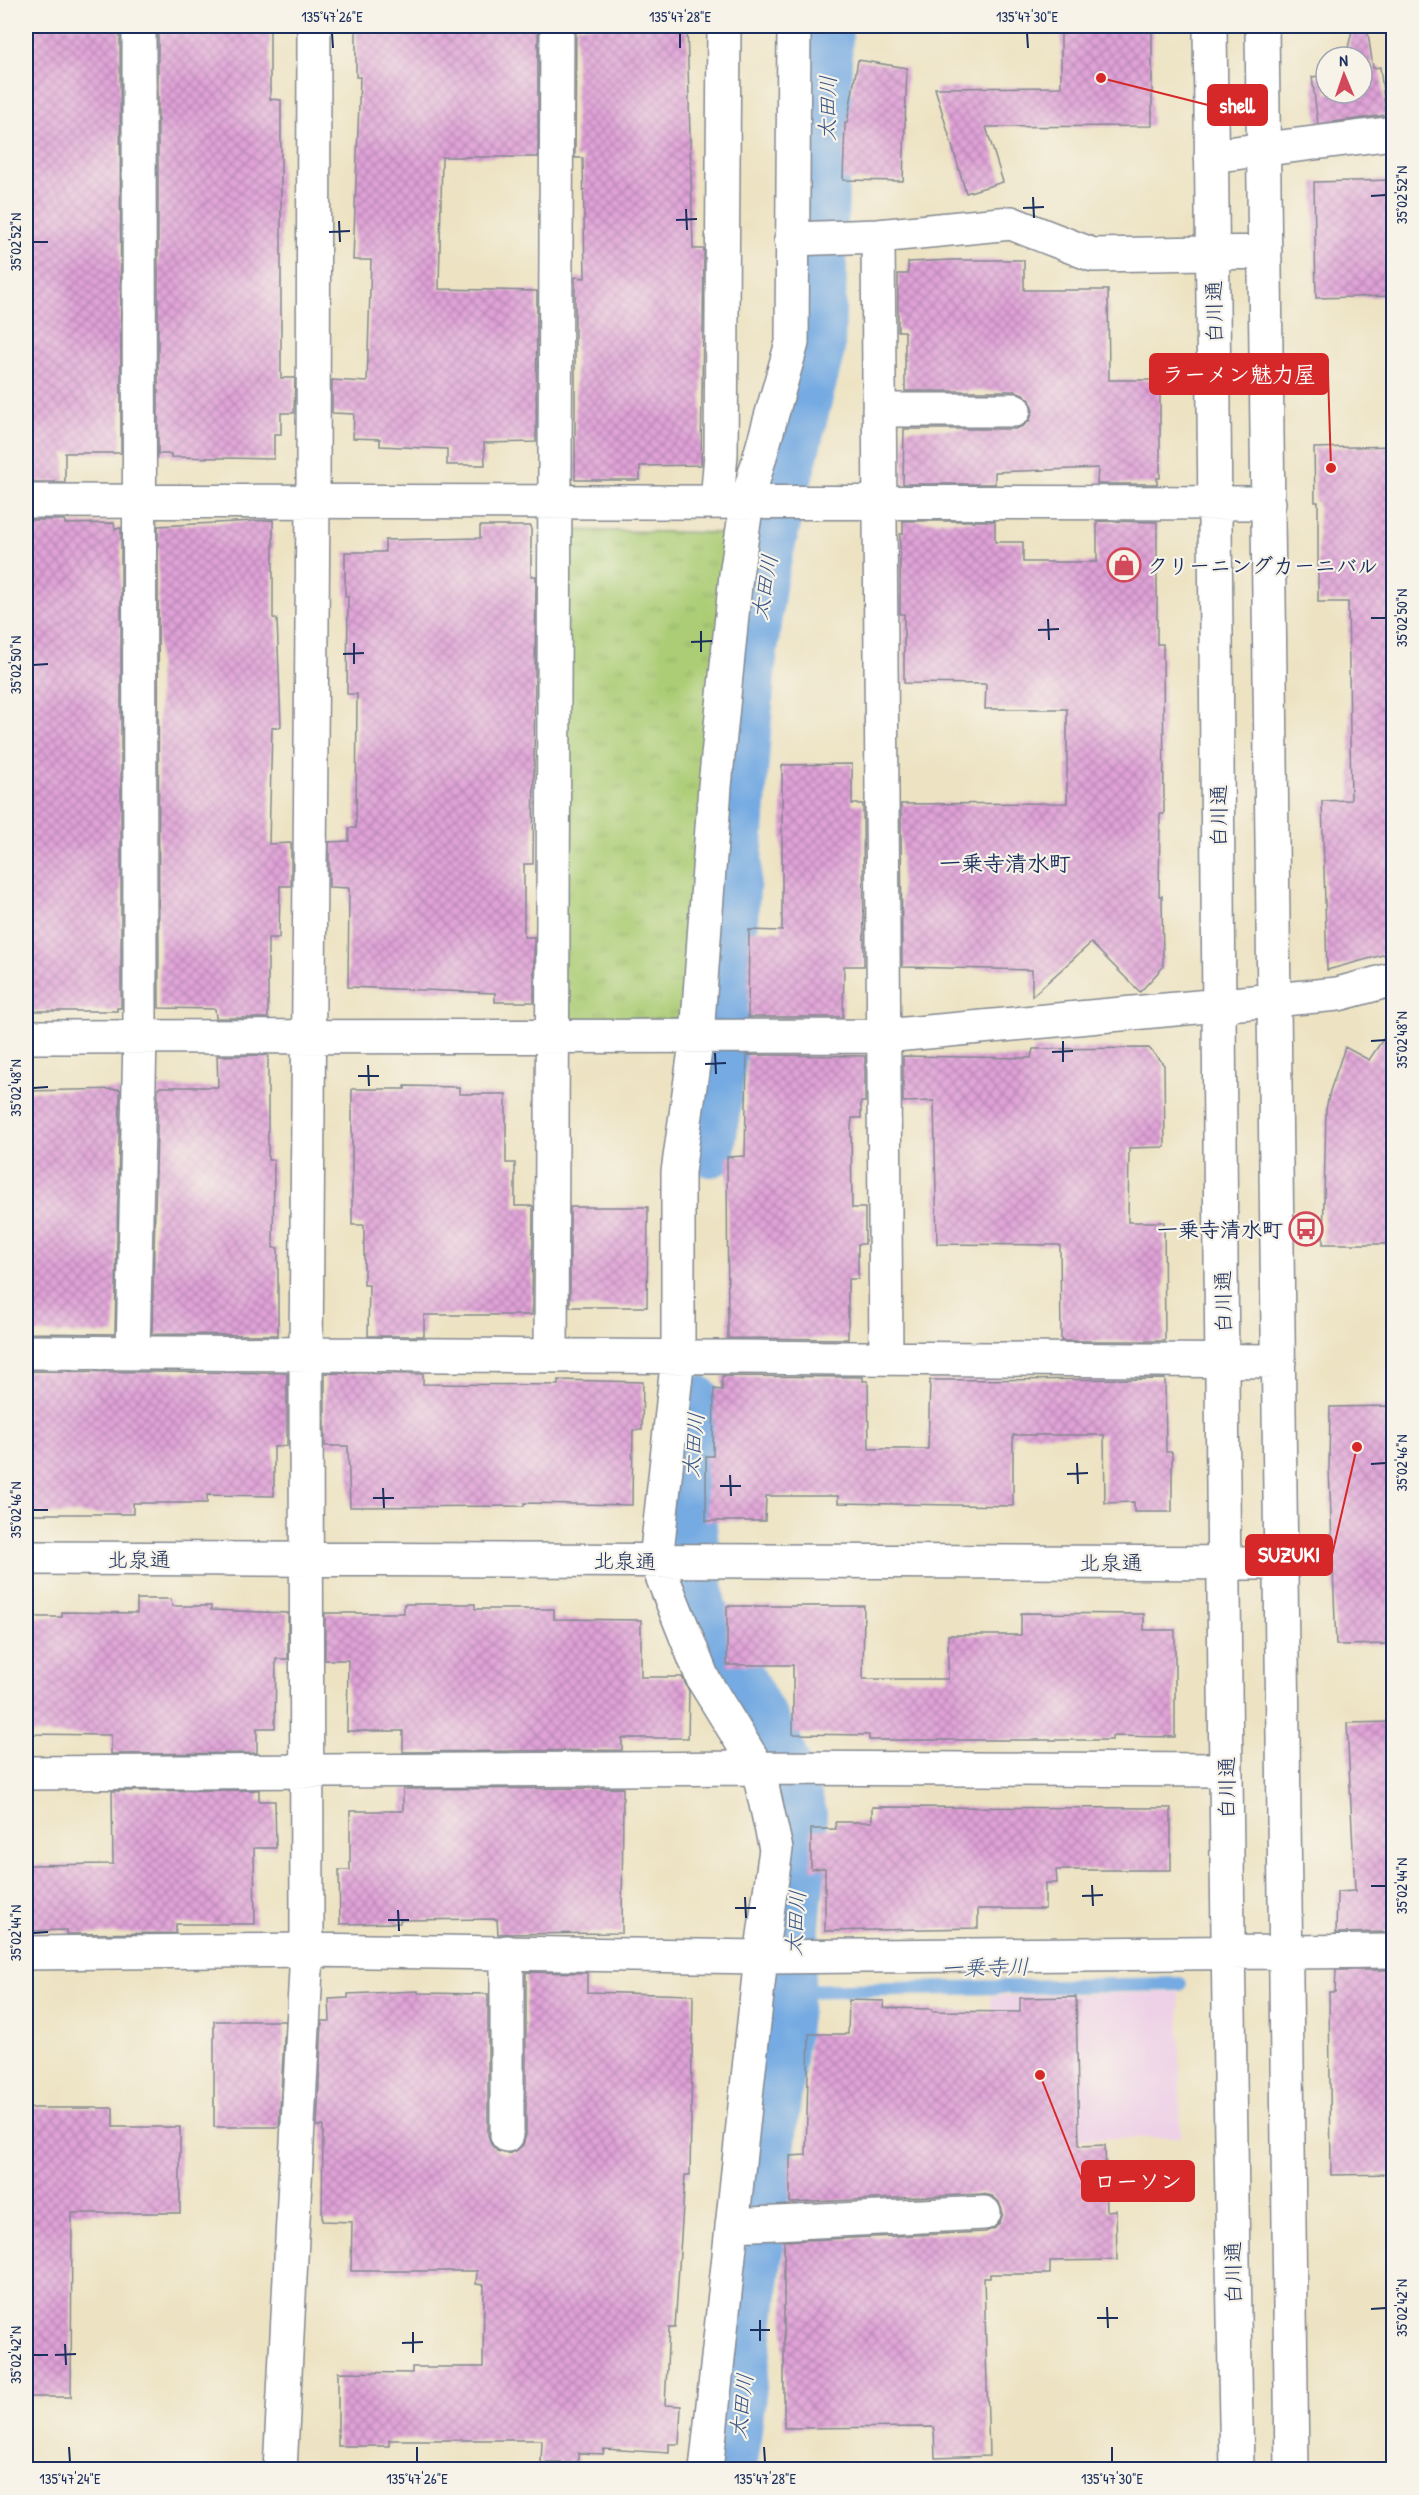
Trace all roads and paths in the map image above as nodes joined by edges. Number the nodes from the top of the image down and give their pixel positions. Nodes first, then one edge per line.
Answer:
1 (140, 26) edge
2 (314, 26) edge
3 (557, 26) edge
4 (724, 26) edge
5 (794, 26) edge
6 (1210, 26) edge
7 (1262, 26) edge
8 (1394, 133) edge
9 (1264, 149) junction
10 (1211, 156) junction
11 (878, 236) junction
12 (791, 238) junction
13 (1265, 252) junction
14 (1214, 254) junction
15 (879, 410) junction
16 (1014, 410) dead end
17 (26, 501) edge
18 (141, 502) junction
19 (313, 502) junction
20 (555, 502) junction
21 (732, 502) junction
22 (880, 502) junction
23 (1216, 503) junction
24 (1269, 503) junction
25 (1394, 979) edge
26 (1276, 999) junction
27 (1218, 1004) junction
28 (552, 1036) junction
29 (719, 1036) junction
30 (884, 1036) junction
31 (26, 1037) edge
32 (141, 1037) junction
33 (309, 1037) junction
34 (26, 1352) edge
35 (133, 1352) junction
36 (306, 1354) junction
37 (551, 1355) junction
38 (678, 1356) junction
39 (886, 1358) junction
40 (1224, 1360) junction
41 (1279, 1361) junction
42 (26, 1558) edge
43 (306, 1559) junction
44 (666, 1561) junction
45 (1224, 1562) junction
46 (1281, 1563) junction
47 (779, 1769) junction
48 (1226, 1770) junction
49 (306, 1772) junction
50 (26, 1773) edge
51 (307, 1950) junction
52 (1394, 1951) edge
53 (507, 1952) junction
54 (1227, 1952) junction
55 (1284, 1952) junction
56 (26, 1953) edge
57 (782, 1957) junction
58 (507, 2135) dead end
59 (984, 2213) dead end
60 (732, 2224) junction
61 (280, 2469) edge
62 (706, 2469) edge
63 (1238, 2469) edge
64 (1292, 2469) edge

1 - 18 street
2 - 19 street
3 - 20 street
4 - 21 street
5 - 12 street
6 - 10 street, 白川通
7 - 9 street
8 - 9 street
9 - 10 street
9 - 13 street
10 - 14 street, 白川通
11 - 12 street
11 - 14 street
11 - 15 street
12 - 21 street
13 - 14 street
13 - 24 street
14 - 23 street, 白川通
15 - 16 street
15 - 22 street
17 - 18 street
18 - 19 street
18 - 32 street
19 - 20 street
19 - 33 street
20 - 21 street
20 - 28 street
21 - 22 street
21 - 29 street
22 - 23 street
22 - 30 street
23 - 24 street
23 - 27 street, 白川通
24 - 26 street
25 - 26 street
26 - 27 street
26 - 41 street
27 - 30 street
27 - 40 street, 白川通
28 - 29 street
28 - 33 street
28 - 37 street
29 - 30 street
29 - 38 street
30 - 39 street
31 - 32 street
32 - 33 street
32 - 35 street
33 - 36 street
34 - 35 street
35 - 36 street
36 - 37 street
36 - 43 street
37 - 38 street
38 - 39 street
38 - 44 street
39 - 40 street
40 - 41 street
40 - 45 street, 白川通
41 - 46 street
42 - 43 street, 北泉通
43 - 44 street, 北泉通
43 - 49 street
44 - 45 street, 北泉通
44 - 47 street
45 - 46 street, 北泉通
45 - 48 street, 白川通
46 - 55 street
47 - 48 street
47 - 49 street
47 - 57 street
48 - 54 street, 白川通
49 - 50 street
49 - 51 street
51 - 53 street
51 - 56 street
51 - 61 street
52 - 55 street
53 - 57 street
53 - 58 street
54 - 55 street
54 - 57 street
54 - 63 street, 白川通
55 - 64 street
57 - 60 street
59 - 60 street
60 - 62 street

